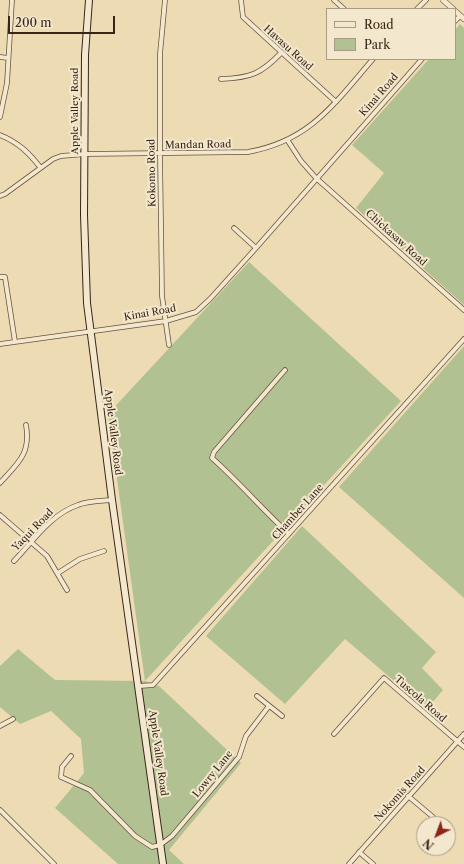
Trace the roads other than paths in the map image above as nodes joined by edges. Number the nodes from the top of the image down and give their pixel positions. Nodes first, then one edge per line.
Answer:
1 (12, 0) edge
2 (89, 0) edge
3 (165, 0) edge
4 (241, 0) edge
5 (334, 0) edge
6 (426, 0) edge
7 (443, 0) edge
8 (343, 8) edge
9 (418, 8) edge
10 (452, 8) edge
11 (281, 52) junction
12 (0, 56) edge
13 (8, 58) junction
14 (372, 60) edge
15 (421, 60) edge
16 (221, 80) dead end
17 (336, 102) junction
18 (0, 117) edge
19 (0, 135) edge
20 (288, 141) junction
21 (85, 154) junction
22 (160, 154) junction
23 (40, 167) junction
24 (316, 178) junction
25 (0, 196) edge
26 (234, 228) dead end
27 (256, 248) junction
28 (0, 277) edge
29 (464, 310) edge
30 (166, 321) junction
31 (90, 331) junction
32 (464, 339) edge
33 (15, 342) junction
34 (0, 344) edge
35 (169, 345) dead end
36 (285, 370) dead end
37 (26, 425) dead end
38 (0, 483) edge
39 (112, 500) junction
40 (0, 515) edge
41 (289, 534) junction
42 (31, 543) junction
43 (104, 551) dead end
44 (14, 562) dead end
45 (58, 573) junction
46 (67, 590) dead end
47 (139, 686) junction
48 (257, 696) dead end
49 (269, 706) junction
50 (282, 716) dead end
51 (12, 719) dead end
52 (0, 726) edge
53 (334, 734) dead end
54 (464, 734) edge
55 (458, 742) junction
56 (464, 748) edge
57 (71, 756) dead end
58 (408, 796) junction
59 (0, 810) edge
60 (432, 816) edge
61 (160, 844) junction
62 (359, 852) junction
63 (54, 864) edge
64 (163, 864) edge
65 (349, 864) edge
66 (373, 864) edge

1 - 13 street
2 - 21 main road, Apple Valley Road
3 - 22 street, Kokomo Road
4 - 11 street, Havasu Road
5 - 8 street
6 - 9 street
7 - 10 street
11 - 16 street
11 - 17 street, Havasu Road
12 - 13 street
13 - 18 street
14 - 17 street, Mandan Road
15 - 24 street, Kinai Road
17 - 20 street, Mandan Road
19 - 23 street
20 - 22 street, Mandan Road
20 - 24 street
21 - 22 street, Mandan Road
21 - 23 street, Mandan Road
21 - 31 main road, Apple Valley Road
22 - 30 street, Kokomo Road
23 - 25 street, Mandan Road
24 - 27 street, Kinai Road
24 - 29 street, Chickasaw Road
26 - 27 street
27 - 30 street, Kinai Road
28 - 33 street
30 - 31 street, Kinai Road
30 - 35 street, Kokomo Road
31 - 33 street, Kinai Road
31 - 39 main road, Apple Valley Road
32 - 41 street, Chamber Lane
33 - 34 street, Kinai Road
36 - 41 street
37 - 38 street
39 - 42 street, Yaqui Road
39 - 47 main road, Apple Valley Road
40 - 42 street
41 - 47 street, Chamber Lane
42 - 44 street, Yaqui Road
42 - 45 street
43 - 45 street
45 - 46 street
47 - 61 main road, Apple Valley Road
48 - 49 street
49 - 50 street
49 - 61 street, Lowry Lane
51 - 52 street
53 - 55 street, Tuscola Road
54 - 55 street, Nokomis Road
55 - 56 street, Tuscola Road
55 - 58 street, Nokomis Road
57 - 61 street
58 - 60 street
58 - 62 street, Nokomis Road
59 - 63 street
61 - 64 main road, Apple Valley Road
62 - 65 street, Nokomis Road
62 - 66 street

